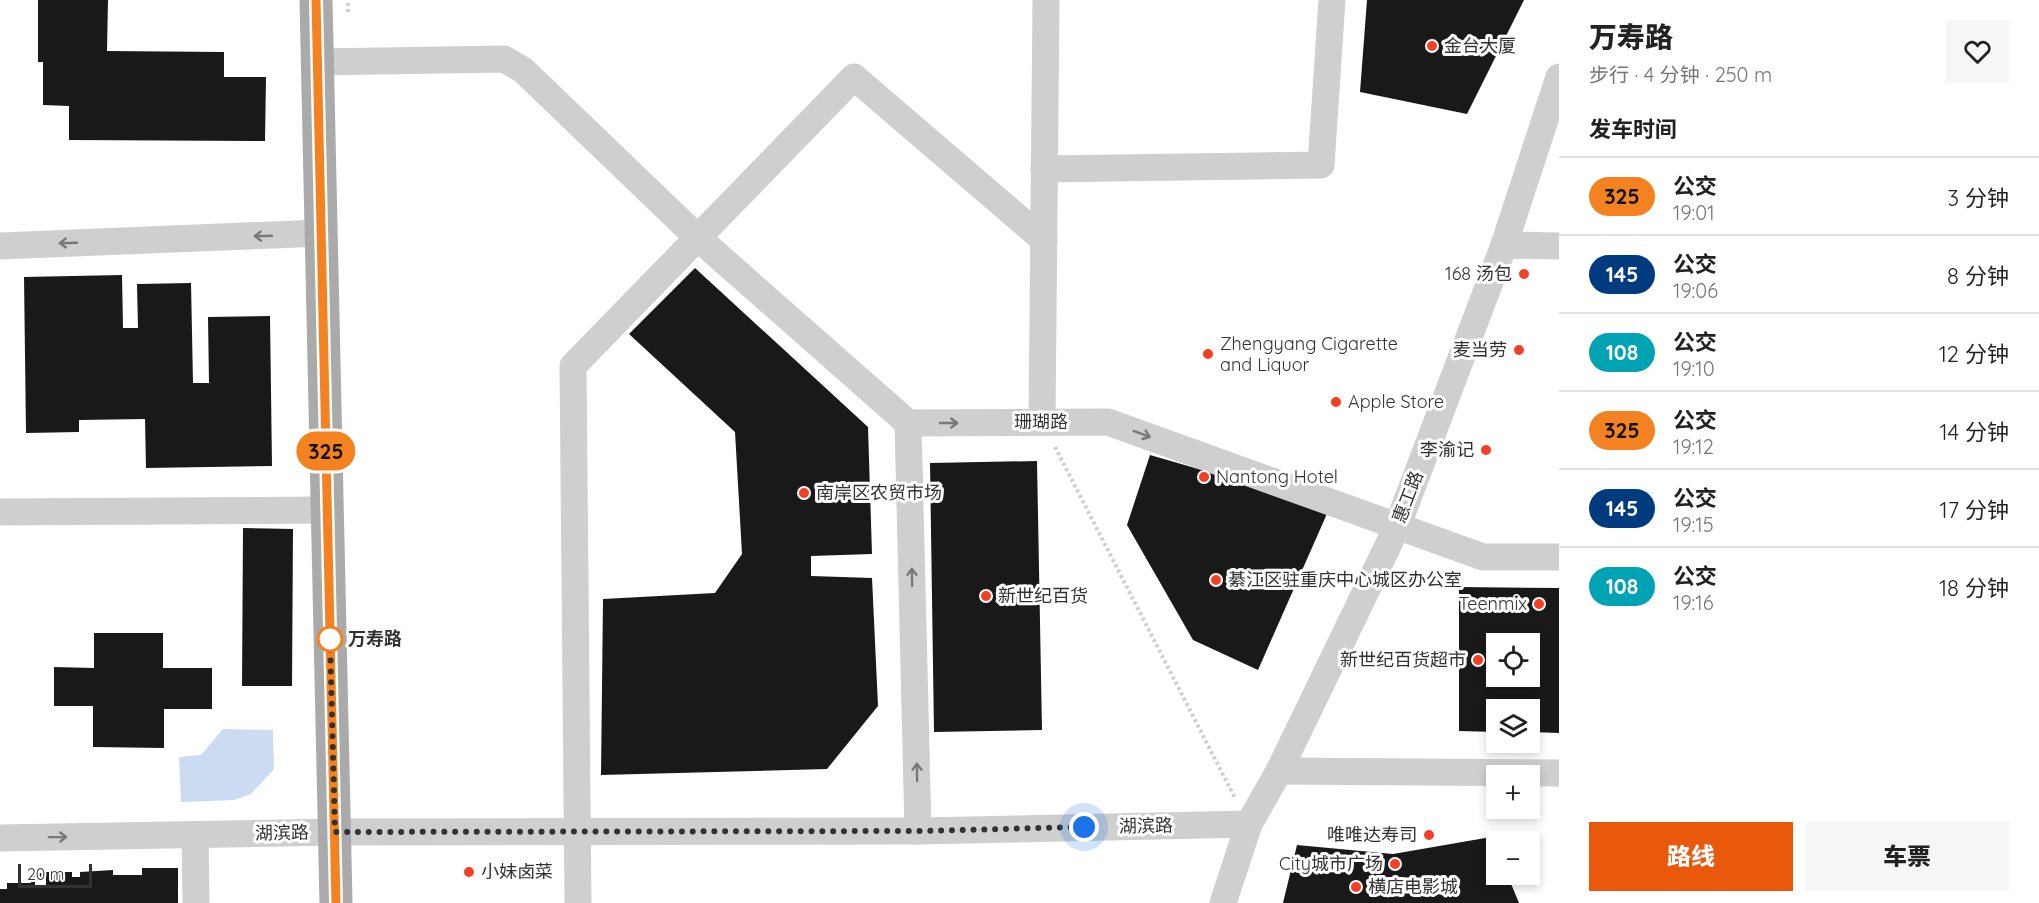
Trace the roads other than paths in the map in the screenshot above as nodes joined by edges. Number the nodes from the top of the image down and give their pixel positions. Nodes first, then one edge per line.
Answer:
1 (316, 0) edge
2 (1046, 0) edge
3 (1332, 0) edge
4 (317, 62) junction
5 (1559, 77) edge
6 (1044, 170) junction
7 (321, 234) junction
8 (698, 238) junction
9 (1044, 240) junction
10 (1504, 245) junction
11 (0, 246) edge
12 (1559, 246) edge
13 (1042, 422) junction
14 (908, 423) junction
15 (328, 510) junction
16 (0, 512) edge
17 (1397, 527) junction
18 (1559, 557) edge
19 (1279, 771) junction
20 (1559, 773) edge
21 (1249, 824) junction
22 (578, 831) junction
23 (918, 831) junction
24 (335, 832) junction
25 (195, 835) junction
26 (0, 838) edge
27 (196, 903) edge
28 (336, 903) edge
29 (578, 903) edge
30 (1222, 903) edge

1 - 4 main road
2 - 6 street
3 - 6 street
4 - 7 main road
4 - 8 street
5 - 10 street, 惠工路
6 - 9 street
7 -> 11 street
7 - 15 main road
8 - 9 street
8 - 14 street
8 - 22 street
9 - 13 street
10 - 12 street
10 - 17 street, 惠工路
14 -> 13 street, 珊瑚路
13 -> 17 street, 珊瑚路
23 -> 14 street
15 - 16 street
15 - 24 main road
17 - 18 street, 珊瑚路
17 - 19 street, 惠工路
19 - 20 street
19 - 21 street, 惠工路
21 - 23 street, 湖滨路
21 - 30 street, 惠工路
22 - 23 street, 湖滨路
22 - 24 street, 湖滨路
22 - 29 street
24 - 25 street, 湖滨路
24 - 28 main road
26 -> 25 street, 湖滨路
25 - 27 street

